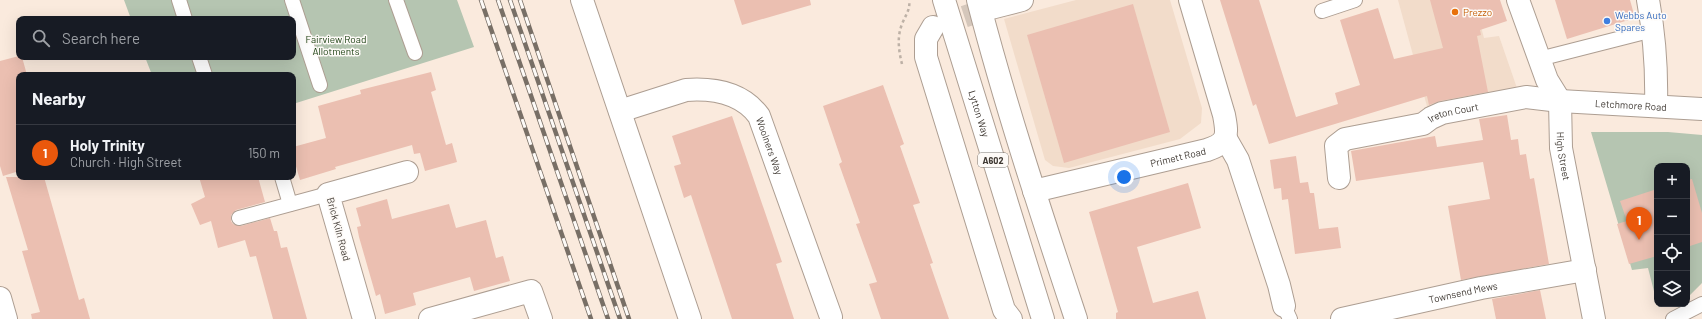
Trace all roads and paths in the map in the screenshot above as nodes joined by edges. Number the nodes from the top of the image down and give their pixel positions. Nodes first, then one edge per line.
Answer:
1 (179, 0) edge
2 (292, 0) edge
3 (396, 0) edge
4 (582, 0) edge
5 (908, 0) edge
6 (944, 0) edge
7 (1022, 0) edge
8 (1190, 0) edge
9 (1356, 0) edge
10 (1518, 0) edge
11 (1648, 0) edge
12 (982, 5) edge
13 (910, 6) dead end
14 (1322, 11) dead end
15 (184, 16) edge
16 (933, 27) dead end
17 (1654, 30) junction
18 (414, 53) dead end
19 (1539, 59) junction
20 (200, 60) edge
21 (204, 72) edge
22 (320, 85) dead end
23 (1560, 101) junction
24 (1656, 106) junction
25 (1702, 109) edge
26 (620, 112) junction
27 (1226, 139) junction
28 (407, 172) dead end
29 (1339, 178) dead end
30 (283, 180) edge
31 (1034, 190) junction
32 (328, 194) junction
33 (290, 204) junction
34 (239, 218) dead end
35 (1585, 270) junction
36 (0, 298) edge
37 (1702, 304) edge
38 (1287, 312) edge
39 (831, 317) dead end
40 (6, 319) edge
41 (364, 319) edge
42 (430, 319) edge
43 (541, 319) edge
44 (690, 319) edge
45 (1011, 319) edge
46 (1043, 319) edge
47 (1076, 319) edge
48 (1342, 319) edge
49 (1594, 319) edge
50 (1673, 319) edge

1 - 15 lane
2 - 22 lane
3 - 18 lane
4 - 26 street
5 - 13 path
6 - 46 street, Lytton Way / A602
7 - 12 street
8 - 27 street
9 - 14 lane
10 - 19 street
11 - 17 street
12 - 31 street, A602
16 - 45 street
17 - 19 lane
17 - 24 street
19 - 23 street
20 - 21 lane
23 - 24 street, Letchmore Road
23 - 29 street, Ireton Court
23 - 35 street, High Street
24 - 25 street, Letchmore Road
26 - 39 street, Woolners Way
26 - 44 street
27 - 31 street, Primett Road
27 - 38 street
28 - 32 street, Brick Kiln Road
30 - 33 lane
31 - 47 street, A602
32 - 33 lane
32 - 41 street, Brick Kiln Road
33 - 34 lane
35 - 48 street, Townsend Mews
35 - 49 street, High Street
36 - 40 street
37 - 50 lane
42 - 43 street

